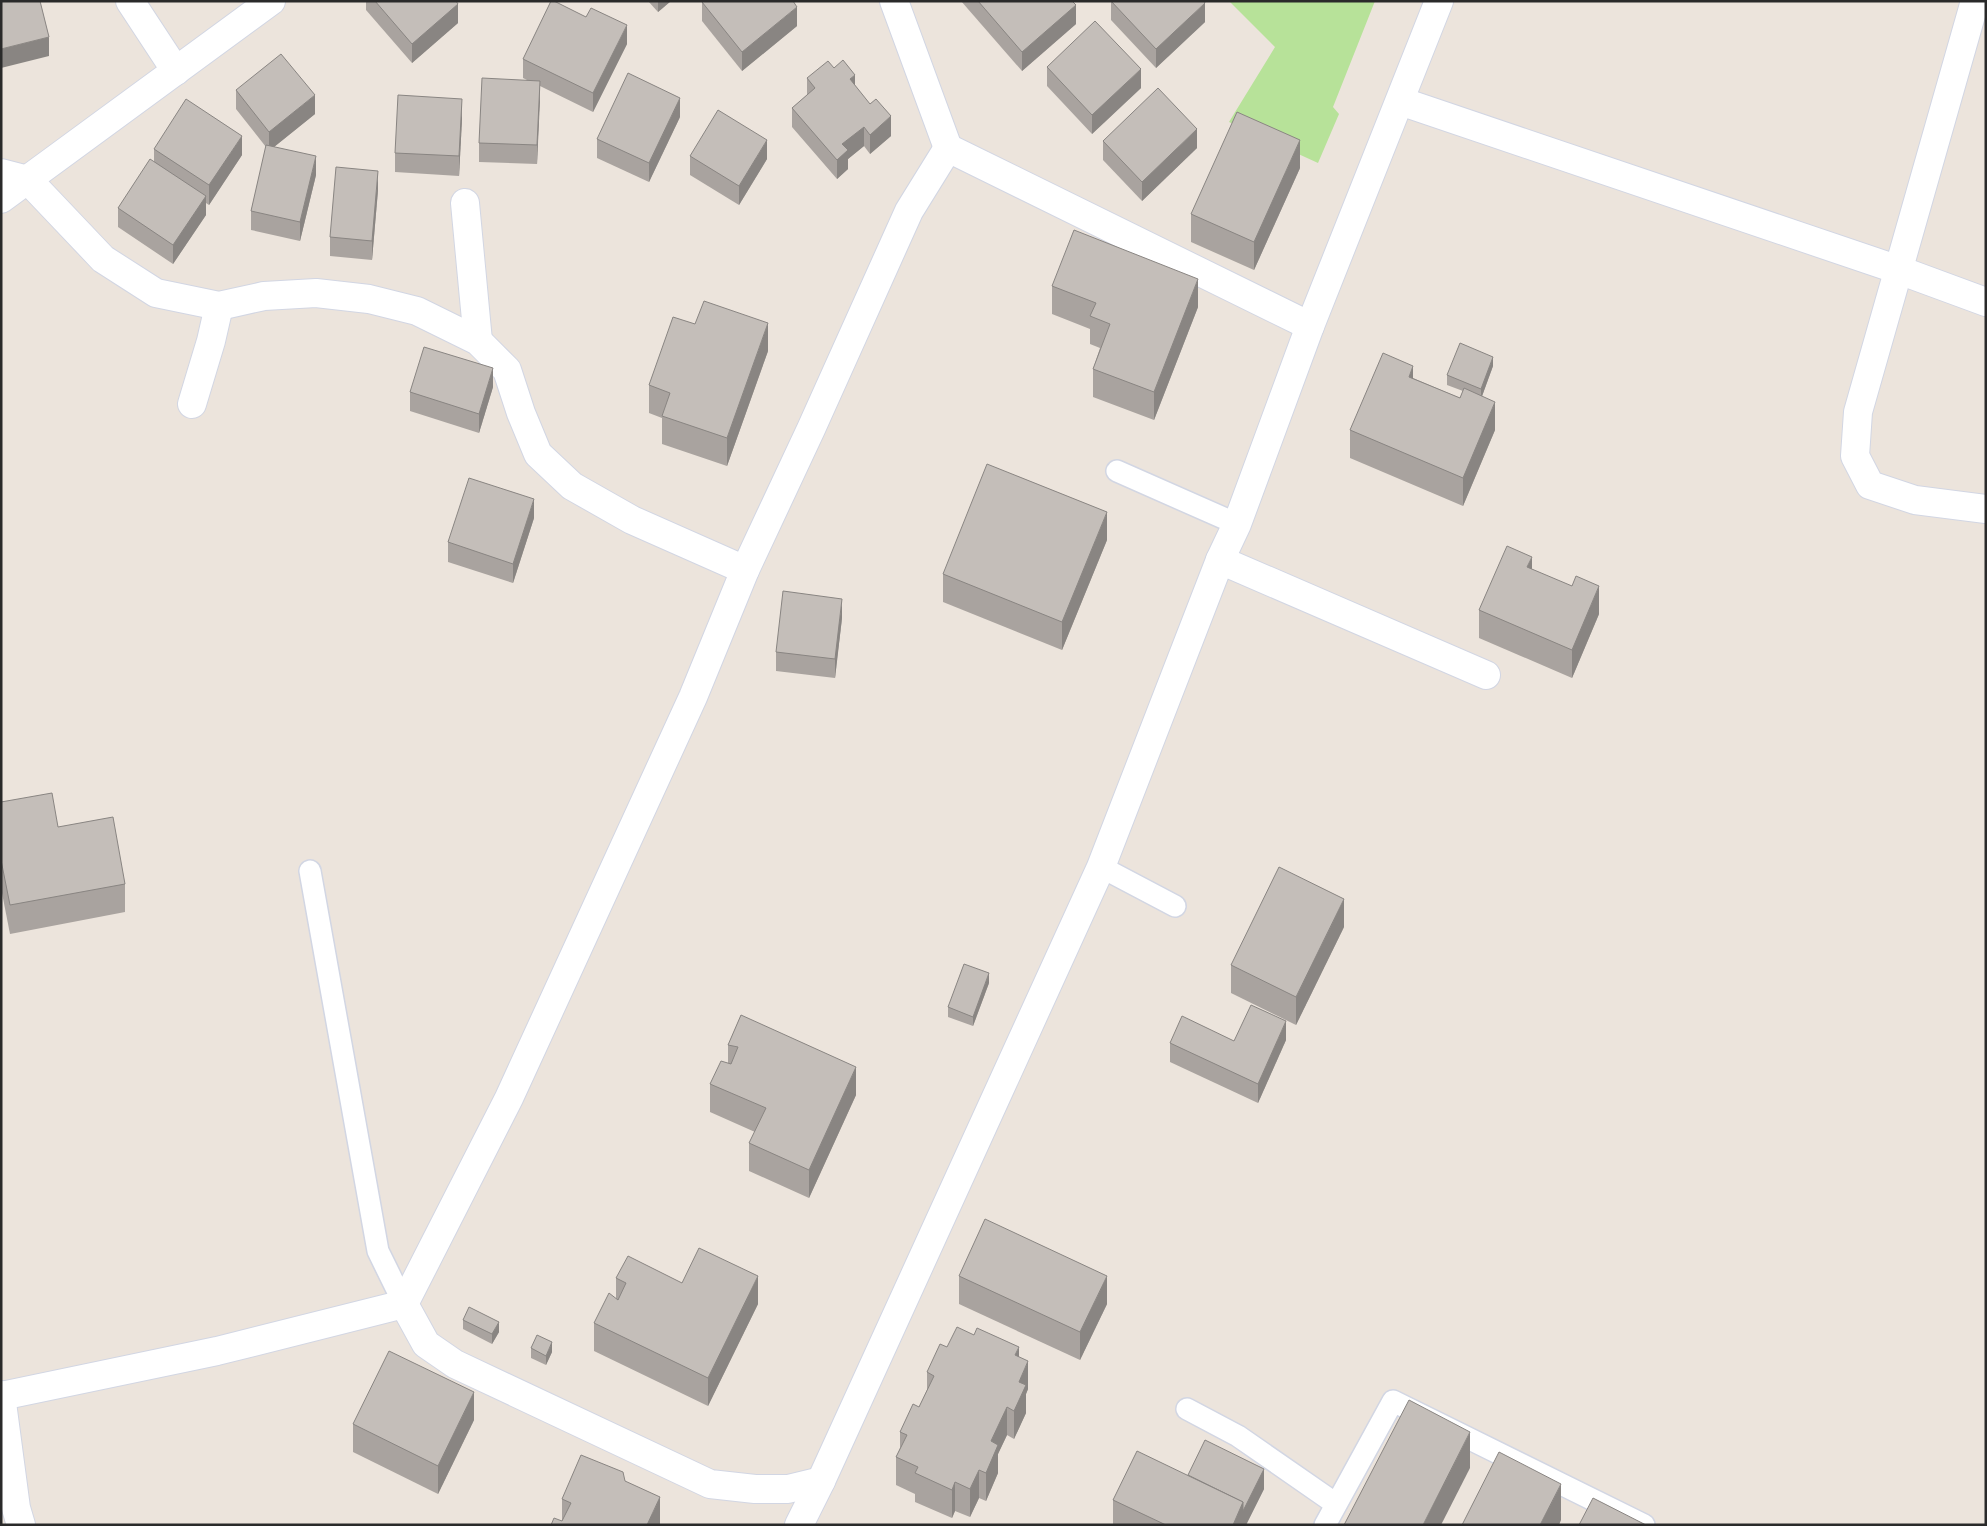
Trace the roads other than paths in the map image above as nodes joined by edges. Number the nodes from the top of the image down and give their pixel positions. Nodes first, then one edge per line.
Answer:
1 (130, 1) edge
2 (271, 1) edge
3 (894, 1) edge
4 (1439, 1) edge
5 (1975, 1) edge
6 (176, 71) junction
7 (1400, 101) junction
8 (948, 148) junction
9 (1, 173) edge
10 (28, 180) junction
11 (1, 199) edge
12 (465, 203) dead end
13 (1899, 270) junction
14 (1986, 302) edge
15 (218, 306) junction
16 (1310, 326) junction
17 (478, 341) junction
18 (192, 404) dead end
19 (1117, 471) dead end
20 (1986, 509) edge
21 (1236, 524) junction
22 (1220, 560) junction
23 (745, 570) junction
24 (1486, 675) dead end
25 (1101, 868) junction
26 (310, 871) dead end
27 (1175, 906) dead end
28 (404, 1304) junction
29 (1, 1396) edge
30 (1187, 1409) dead end
31 (821, 1481) junction
32 (1336, 1504) junction
33 (21, 1525) edge
34 (800, 1525) edge
35 (1325, 1525) edge
36 (1644, 1525) edge

1 - 6 street
2 - 6 street
3 - 8 street
4 - 7 street
5 - 13 street
6 - 10 street
7 - 13 street
7 - 16 street
8 - 16 street
8 - 23 street
9 - 10 street
10 - 11 street
10 - 15 street
12 - 17 street
13 - 14 street
13 - 20 street
15 - 17 street
15 - 18 street
16 - 21 street
17 - 23 street
19 - 21 lane
21 - 22 street
22 - 24 street
22 - 25 street
23 - 28 street
25 - 27 lane
25 - 31 street
26 - 28 lane
28 - 29 street
28 - 31 street
29 - 33 street
30 - 32 lane
31 - 34 street
32 - 35 lane
32 - 36 lane

